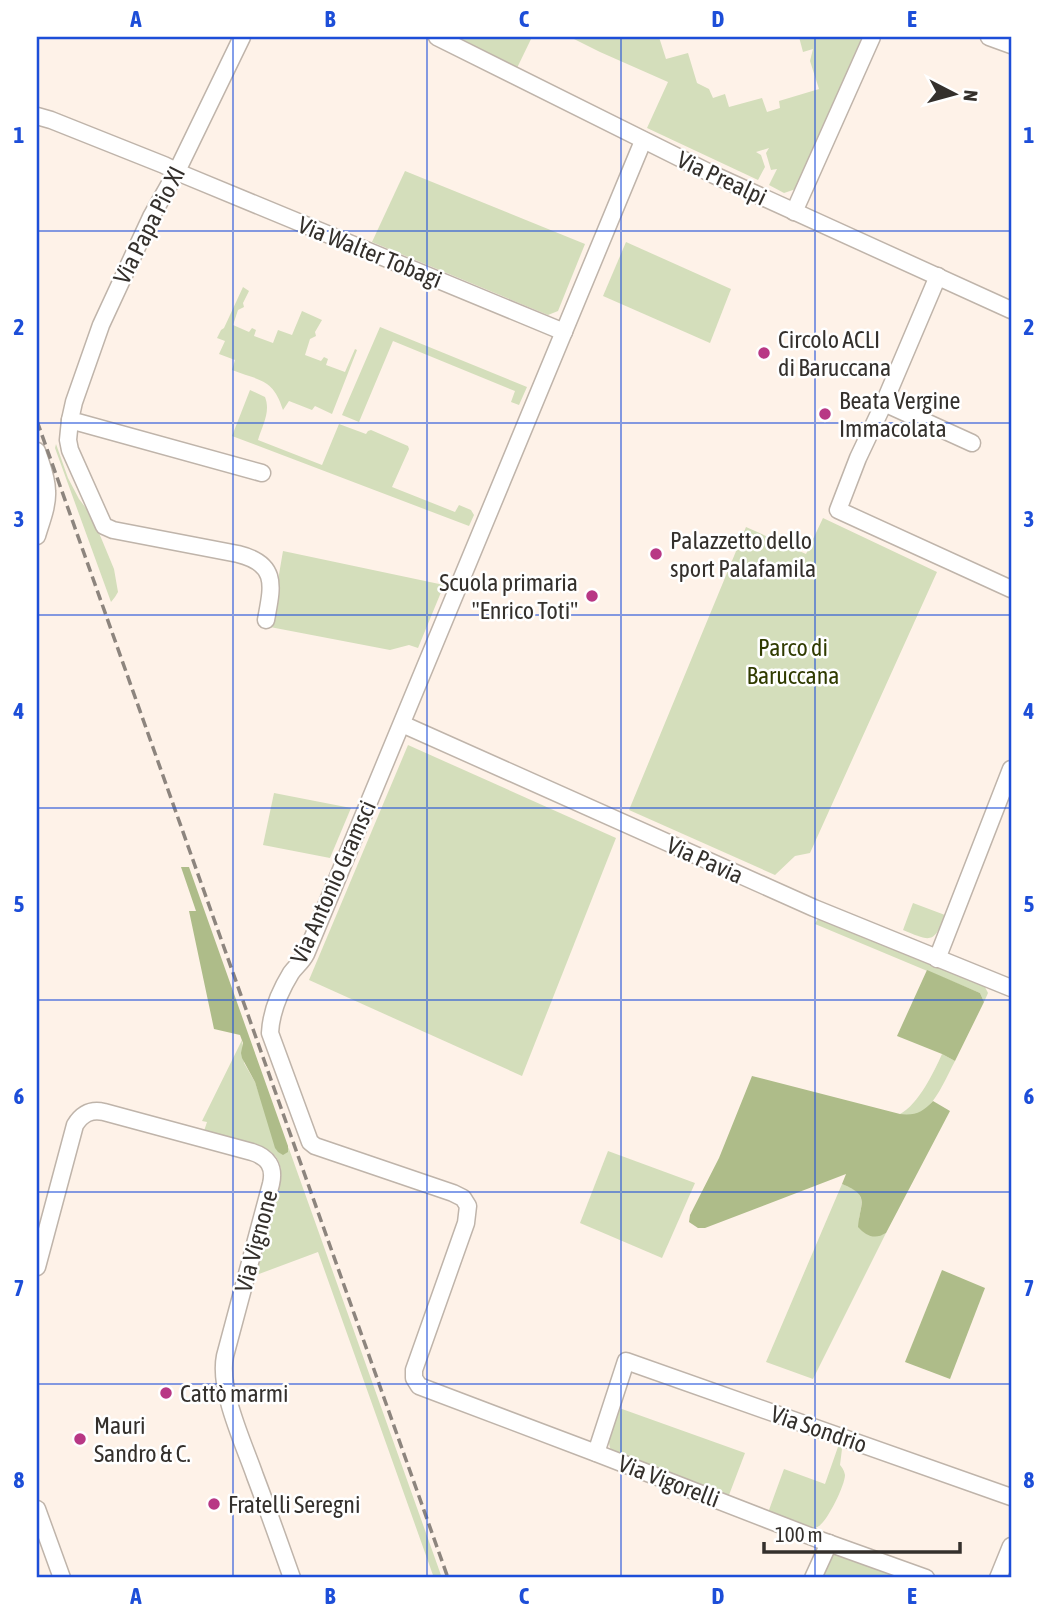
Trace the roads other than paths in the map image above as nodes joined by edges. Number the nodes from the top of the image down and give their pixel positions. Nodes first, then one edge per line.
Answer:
1 (242, 37) edge
2 (437, 37) edge
3 (872, 37) edge
4 (989, 37) edge
5 (1011, 45) edge
6 (37, 116) edge
7 (643, 141) junction
8 (177, 171) junction
9 (794, 212) junction
10 (938, 276) junction
11 (1011, 310) edge
12 (565, 331) junction
13 (884, 403) junction
14 (70, 420) junction
15 (972, 443) dead end
16 (37, 451) edge
17 (262, 473) dead end
18 (37, 536) edge
19 (1011, 589) edge
20 (266, 620) dead end
21 (402, 724) junction
22 (1011, 769) edge
23 (937, 959) junction
24 (1011, 988) edge
25 (37, 1267) edge
26 (415, 1380) joint
27 (596, 1453) junction
28 (1011, 1497) edge
29 (37, 1509) edge
30 (828, 1543) junction
31 (1011, 1546) edge
32 (62, 1578) edge
33 (292, 1578) edge
34 (813, 1578) edge
35 (926, 1578) edge
36 (998, 1578) edge

1 - 8 street, Via Papa Pio XI
2 - 7 street, Via Prealpi
3 - 9 street
4 - 5 street
6 - 8 street, Via Walter Tobagi
7 - 9 street, Via Prealpi
7 - 12 street, Via Antonio Gramsci
8 - 12 street, Via Walter Tobagi
8 - 14 street, Via Papa Pio XI
9 - 10 street, Via Prealpi
10 - 11 street, Via Prealpi
10 - 13 street
12 - 21 street, Via Antonio Gramsci
13 - 15 street
13 - 19 street
14 - 17 street
14 - 20 street, Via Papa Pio XI
16 - 18 street
21 - 23 street, Via Pavia
21 - 26 street, Via Antonio Gramsci
22 - 23 street
23 - 24 street, Via Pavia
25 - 33 street, Via Vignone
26 - 27 street, Via Vigorelli
27 - 28 street, Via Sondrio
27 - 30 street, Via Vigorelli
29 - 32 street
30 - 34 street
30 - 35 street, Via Vigorelli
31 - 36 street

